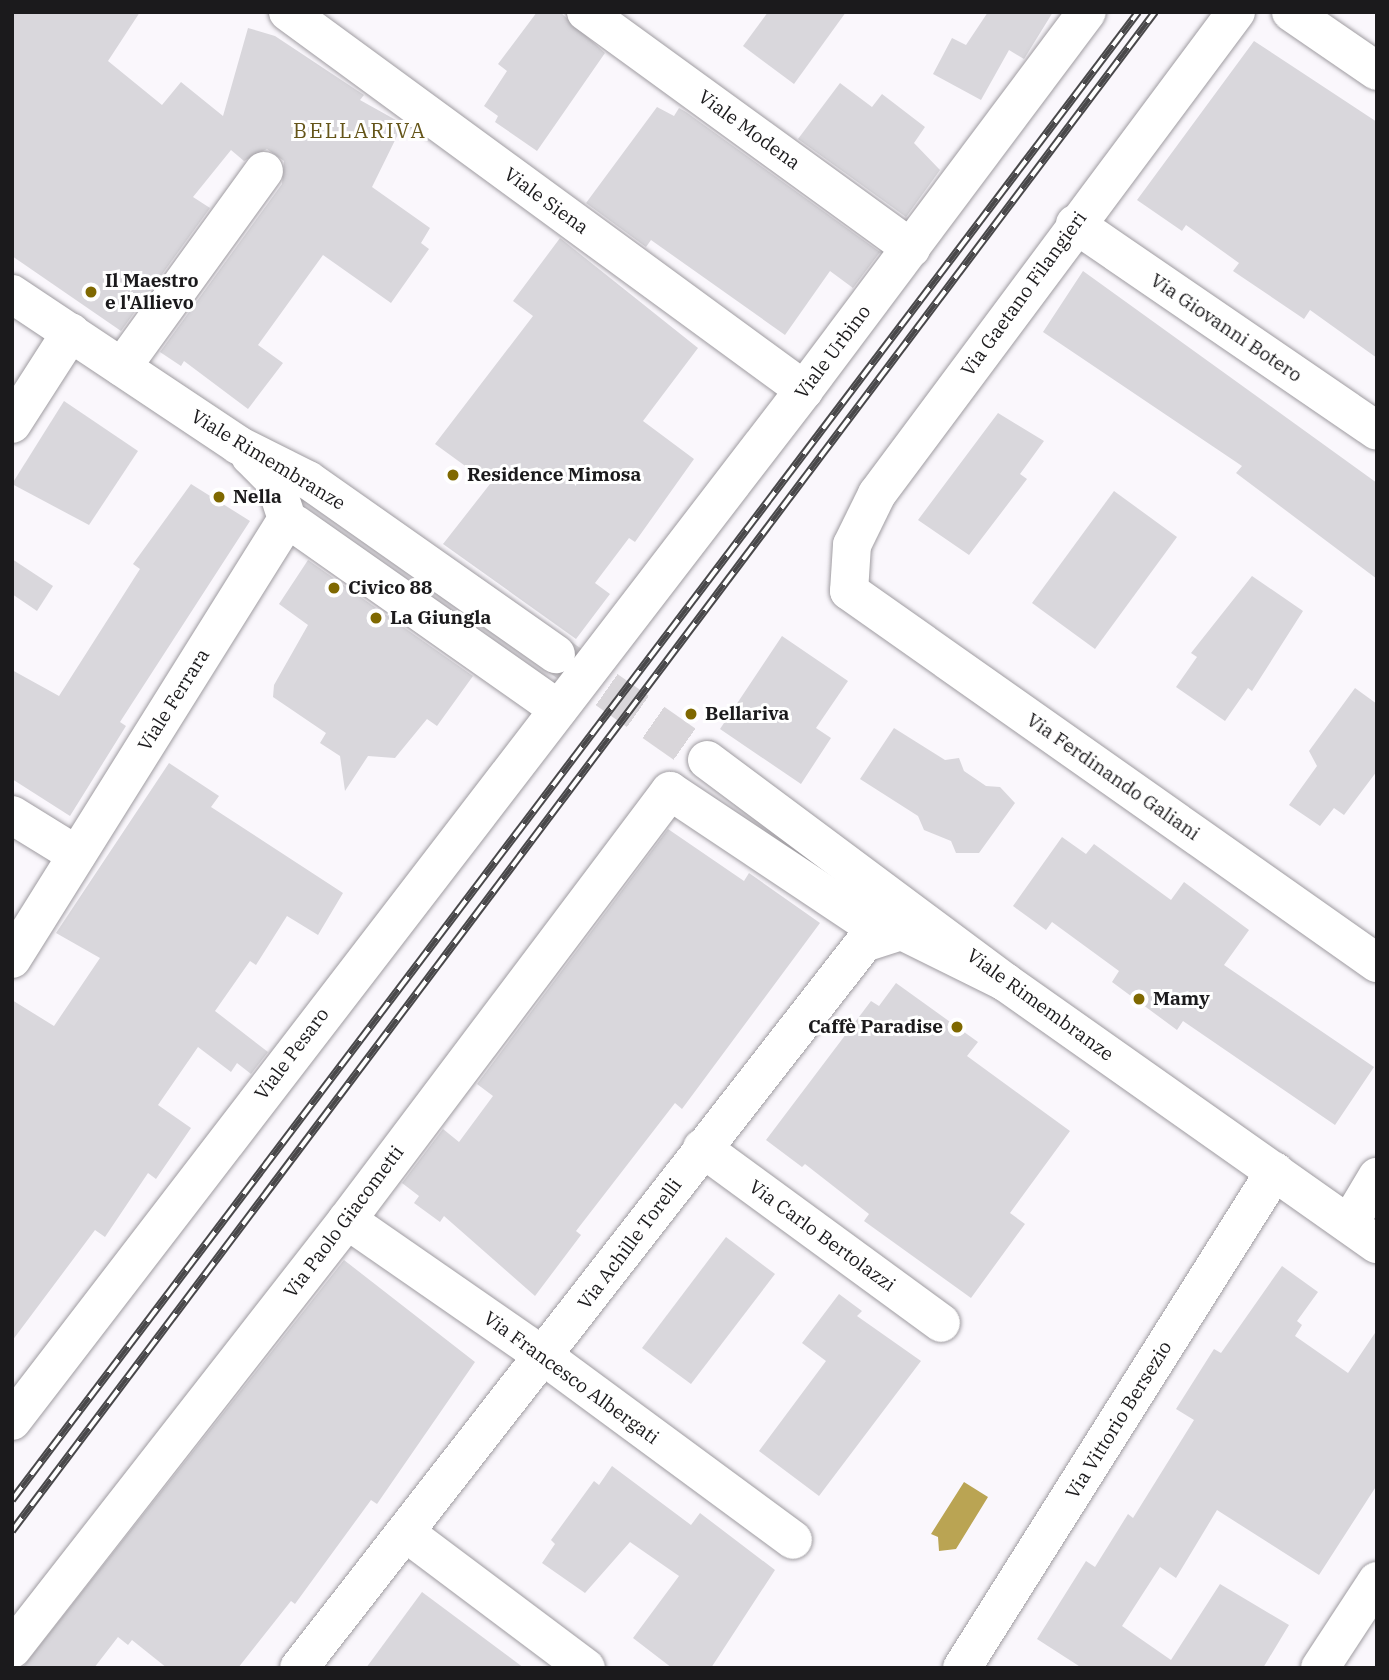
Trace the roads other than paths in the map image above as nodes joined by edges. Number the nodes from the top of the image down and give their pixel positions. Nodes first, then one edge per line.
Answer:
1 (288, 12) edge
2 (586, 12) edge
3 (1087, 12) edge
4 (1236, 12) edge
5 (1291, 12) edge
6 (1377, 71) edge
7 (264, 171) dead end
8 (1075, 224) junction
9 (911, 248) junction
10 (12, 294) edge
11 (71, 332) junction
12 (122, 367) junction
13 (804, 390) junction
14 (12, 424) edge
15 (1377, 431) edge
16 (239, 445) junction
17 (320, 477) dead end
18 (295, 524) dead end
19 (849, 591) joint
20 (570, 679) junction
21 (707, 760) tunnel mouth
22 (12, 815) edge
23 (77, 855) junction
24 (883, 933) junction
25 (12, 959) edge
26 (1377, 964) edge
27 (1005, 982) junction
28 (702, 1148) junction
29 (1275, 1171) junction
30 (1377, 1177) edge
31 (347, 1220) junction
32 (1363, 1234) edge
33 (941, 1323) dead end
34 (544, 1357) junction
35 (12, 1421) edge
36 (406, 1533) junction
37 (793, 1540) dead end
38 (1377, 1581) edge
39 (12, 1649) edge
40 (299, 1668) edge
41 (586, 1668) edge
42 (962, 1668) edge
43 (1320, 1668) edge

1 - 13 street, Viale Siena
2 - 9 street, Viale Modena
3 - 9 street, Viale Urbino
4 - 8 street, Via Gaetano Filangieri
5 - 6 street
7 - 12 street
8 - 15 street, Via Giovanni Botero
8 - 19 street, Via Gaetano Filangieri
9 - 13 street, Viale Urbino
10 - 11 street, Viale Rimembranze
11 - 12 street, Viale Rimembranze
11 - 14 street
12 - 16 street, Viale Rimembranze
13 - 20 street, Viale Urbino
16 - 20 street, Viale Rimembranze
16 - 23 street, Viale Ferrara
17 - 20 street
18 - 20 street
19 - 26 street, Via Ferdinando Galiani
20 - 35 street, Viale Pesaro
21 - 27 street, Viale Rimembranze
22 - 23 street
23 - 25 street, Viale Ferrara
24 - 27 street
24 - 28 street, Via Achille Torelli
24 - 31 street, Via Paolo Giacometti
27 - 29 street, Viale Rimembranze
28 - 33 street, Via Carlo Bertolazzi
28 - 34 street, Via Achille Torelli
29 - 32 street, Viale Rimembranze
29 - 42 street, Via Vittorio Bersezio
30 - 32 street
31 - 34 street, Via Francesco Albergati
31 - 39 street, Via Paolo Giacometti
34 - 36 street, Via Achille Torelli
34 - 37 street, Via Francesco Albergati
36 - 40 street, Via Achille Torelli
36 - 41 street
38 - 43 street

